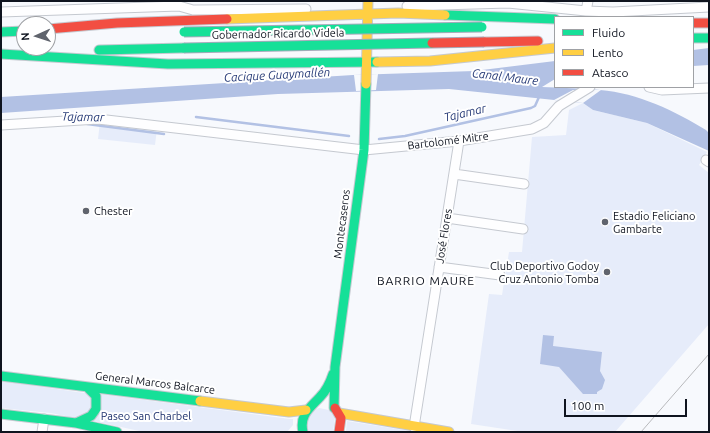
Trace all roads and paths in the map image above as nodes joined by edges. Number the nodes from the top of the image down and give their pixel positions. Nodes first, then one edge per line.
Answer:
1 (588, 1) edge
2 (518, 2) edge
3 (154, 4) edge
4 (67, 5) edge
5 (223, 5) edge
6 (367, 7) edge
7 (709, 7) edge
8 (586, 11) junction
9 (1, 12) edge
10 (554, 19) edge
11 (694, 23) edge
12 (709, 23) edge
13 (554, 26) edge
14 (56, 28) edge
15 (16, 32) edge
16 (180, 32) dead end
17 (1, 33) edge
18 (112, 33) dead end
19 (16, 34) edge
20 (56, 34) edge
21 (694, 38) edge
22 (709, 38) edge
23 (554, 41) edge
24 (554, 48) edge
25 (1, 53) edge
26 (366, 62) junction
27 (588, 88) edge
28 (653, 88) edge
29 (709, 88) edge
30 (1, 125) edge
31 (459, 141) junction
32 (364, 150) junction
33 (454, 174) junction
34 (524, 184) dead end
35 (447, 218) junction
36 (523, 229) dead end
37 (439, 267) junction
38 (500, 275) dead end
39 (335, 367) junction
40 (1, 376) edge
41 (86, 387) junction
42 (308, 408) junction
43 (337, 410) junction
44 (1, 414) edge
45 (44, 419) junction
46 (76, 423) junction
47 (414, 427) junction
48 (42, 432) edge
49 (117, 432) edge
50 (303, 432) edge
51 (339, 432) edge
52 (449, 432) edge

1 - 8 street
2 - 6 street
2 - 8 street
3 - 4 street
3 - 5 street
4 - 9 street
5 - 6 street
6 - 10 main road
6 - 14 main road
6 - 26 main road, Montecaseros
7 - 8 street
11 - 12 main road
13 - 16 main road, Gobernador Ricardo Videla, bridge
15 - 17 main road
17 - 19 main road
18 - 20 main road
21 - 22 main road
23 - 25 main road, Gobernador Ricardo Videla, bridge
24 - 26 main road
25 - 26 main road
26 - 32 main road, Montecaseros
27 - 31 street, Bartolomé Mitre
28 - 29 street
30 - 32 street, Bartolomé Mitre
31 - 32 street, Bartolomé Mitre
31 - 33 street, José Flores
32 - 39 main road, Montecaseros
33 - 34 street
33 - 35 street, José Flores
35 - 36 street
35 - 37 street, José Flores
37 - 38 street
37 - 47 street, José Flores
39 - 42 main road, Montecaseros
39 - 43 main road, Montecaseros
40 - 41 main road, General Marcos Balcarce
41 - 42 main road, General Marcos Balcarce
41 - 46 main road
42 - 43 main road, General Marcos Balcarce
42 - 50 main road
43 - 47 main road
43 - 51 main road, Montecaseros
44 - 45 main road
45 - 46 main road
45 - 48 street
46 - 49 main road
47 - 52 main road

